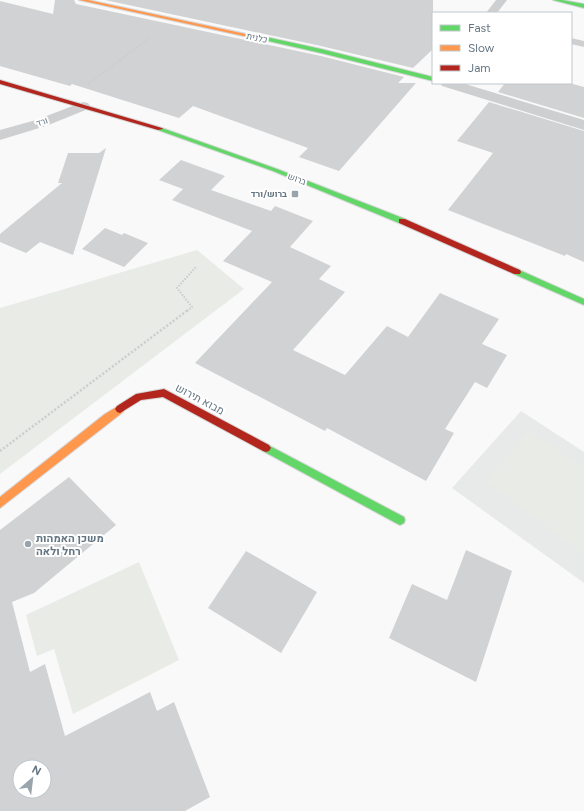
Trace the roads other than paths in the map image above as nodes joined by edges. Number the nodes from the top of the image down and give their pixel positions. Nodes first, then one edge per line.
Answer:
1 (81, 0) edge
2 (502, 0) edge
3 (555, 0) edge
4 (584, 6) edge
5 (492, 12) edge
6 (572, 41) edge
7 (584, 44) edge
8 (432, 79) edge
9 (0, 82) edge
10 (450, 84) edge
11 (84, 106) junction
12 (584, 124) edge
13 (0, 135) edge
14 (584, 302) edge
15 (0, 503) edge
16 (400, 520) dead end

1 - 8 street, כלנית
2 - 5 lane
3 - 4 street
6 - 7 lane
9 - 11 street, ברוש
10 - 12 street
11 - 13 street, ורד
11 - 14 street, ברוש
15 - 16 street, מבוא תירוש

